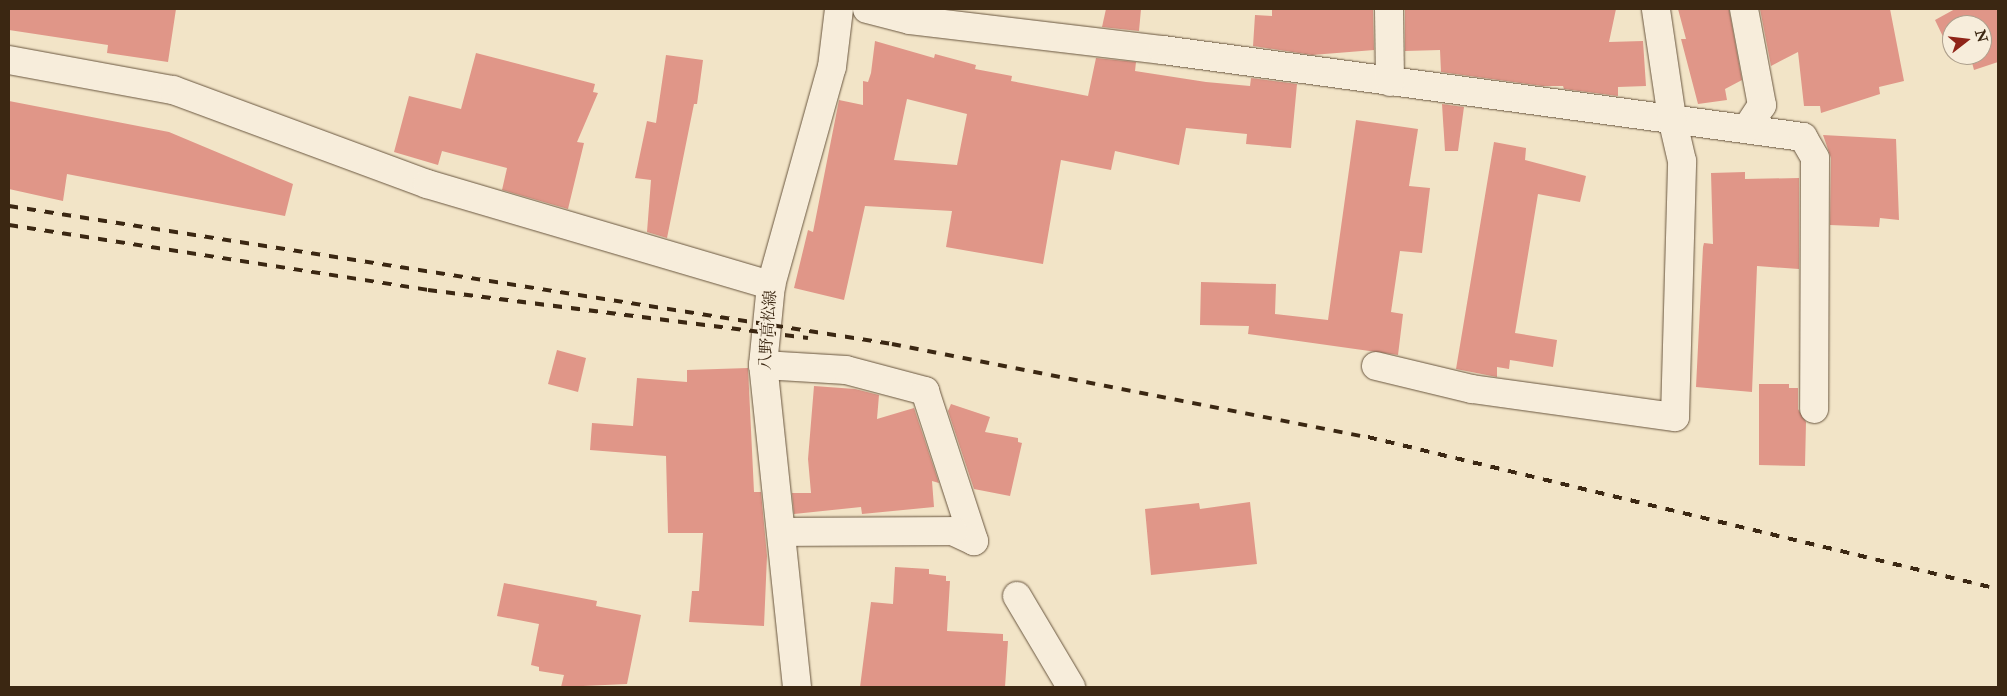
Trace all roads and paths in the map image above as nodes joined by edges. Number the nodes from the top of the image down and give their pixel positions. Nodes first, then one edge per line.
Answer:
1 (839, 9) edge
2 (867, 9) edge
3 (1389, 9) edge
4 (1656, 9) edge
5 (1744, 9) edge
6 (9, 60) edge
7 (1390, 82) junction
8 (1672, 118) junction
9 (1747, 128) junction
10 (771, 284) junction
11 (763, 365) junction
12 (1376, 366) dead end
13 (1814, 409) dead end
14 (782, 532) junction
15 (1016, 596) dead end
16 (798, 687) edge
17 (1071, 687) edge

1 - 10 street, 八野高松線
2 - 7 street
3 - 7 street
4 - 8 street
5 - 9 street
6 - 10 street
7 - 8 street
8 - 9 street
8 - 12 street
9 - 13 street
10 - 11 street, 八野高松線
11 - 14 street, 八野高松線
11 - 14 street
14 - 16 street, 八野高松線
15 - 17 street

